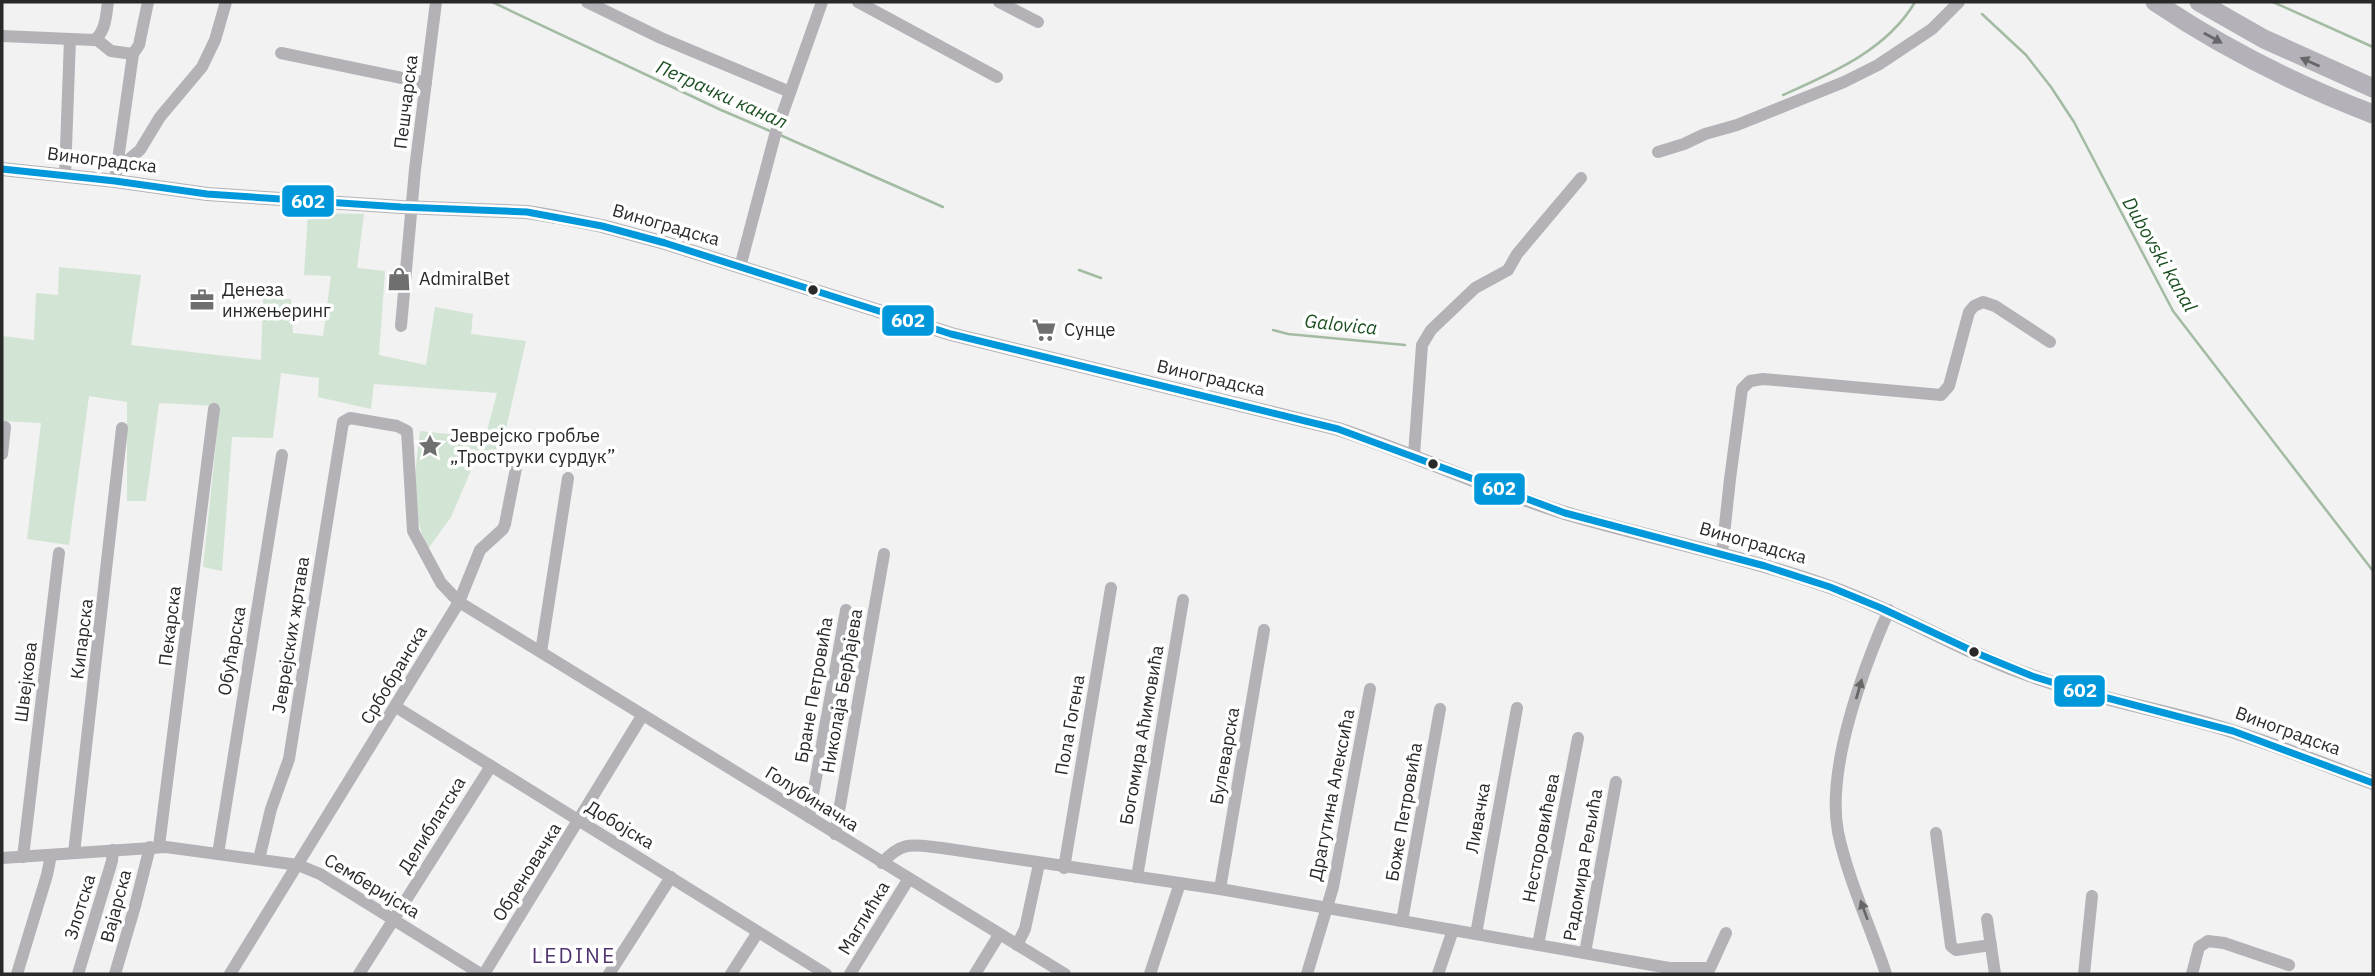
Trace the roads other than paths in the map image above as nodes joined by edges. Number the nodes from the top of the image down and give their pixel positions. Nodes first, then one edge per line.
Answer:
1 (108, 2) edge
2 (148, 2) edge
3 (226, 2) edge
4 (436, 2) edge
5 (587, 2) edge
6 (822, 2) edge
7 (858, 2) edge
8 (999, 2) edge
9 (1959, 2) edge
10 (2155, 2) edge
11 (2199, 2) edge
12 (1038, 22) dead end
13 (2, 36) edge
14 (96, 39) junction
15 (70, 40) junction
16 (281, 53) dead end
17 (133, 54) junction
18 (996, 77) dead end
19 (426, 83) junction
20 (2373, 89) edge
21 (790, 92) junction
22 (2373, 114) edge
23 (1658, 152) dead end
24 (118, 163) junction
25 (2, 169) edge
26 (65, 175) junction
27 (1581, 178) dead end
28 (116, 181) junction
29 (412, 207) junction
30 (740, 267) junction
31 (401, 326) dead end
32 (2050, 342) dead end
33 (214, 410) dead end
34 (5, 427) dead end
35 (122, 428) dead end
36 (2, 454) edge
37 (282, 455) dead end
38 (1414, 455) junction
39 (517, 463) dead end
40 (568, 478) dead end
41 (59, 553) dead end
42 (1722, 553) junction
43 (884, 554) dead end
44 (1111, 588) dead end
45 (1183, 600) dead end
46 (459, 602) junction
47 (846, 610) dead end
48 (1889, 610) junction
49 (1264, 630) dead end
50 (541, 652) junction
51 (1370, 689) dead end
52 (396, 707) junction
53 (1517, 708) dead end
54 (1440, 709) dead end
55 (642, 716) junction
56 (1578, 738) dead end
57 (491, 766) junction
58 (1616, 782) dead end
59 (2373, 783) edge
60 (809, 817) junction
61 (579, 820) junction
62 (1936, 833) dead end
63 (835, 834) junction
64 (154, 847) junction
65 (113, 850) junction
66 (74, 853) junction
67 (218, 854) junction
68 (51, 855) junction
69 (23, 857) junction
70 (2, 858) edge
71 (259, 859) junction
72 (882, 863) junction
73 (1039, 864) junction
74 (298, 865) junction
75 (1064, 868) junction
76 (671, 877) junction
77 (1137, 877) junction
78 (908, 880) junction
79 (1180, 883) junction
80 (1220, 889) junction
81 (2092, 896) dead end
82 (1328, 908) junction
83 (394, 919) junction
84 (1987, 919) dead end
85 (1402, 921) junction
86 (1453, 930) junction
87 (758, 932) junction
88 (1726, 933) dead end
89 (1476, 934) junction
90 (999, 935) junction
91 (1538, 945) junction
92 (1991, 945) junction
93 (1017, 946) junction
94 (1585, 954) junction
95 (2288, 965) dead end
96 (17, 974) edge
97 (78, 974) edge
98 (115, 974) edge
99 (230, 974) edge
100 (359, 974) edge
101 (483, 974) edge
102 (609, 974) edge
103 (731, 974) edge
104 (826, 974) edge
105 (850, 974) edge
106 (975, 974) edge
107 (1065, 974) edge
108 (1150, 974) edge
109 (1307, 974) edge
110 (1438, 974) edge
111 (1886, 974) edge
112 (1995, 974) edge
113 (2084, 974) edge
114 (2193, 974) edge

1 - 14 street
2 - 17 street
3 - 24 street
4 - 19 street, Пешчарска
5 - 21 street
6 - 21 street
7 - 18 street
8 - 12 street
9 - 23 street
10 -> 22 highway
20 -> 11 highway
13 - 15 street
14 - 15 street
14 - 17 street
15 - 26 street
16 - 19 street
17 - 24 street
19 - 29 street, Пешчарска
21 - 30 street
24 - 28 street
25 - 26 street, Виноградска
26 - 28 street, Виноградска
27 - 38 street
28 - 29 street, Виноградска
29 - 30 street, Виноградска
29 - 31 street, Пешчарска
30 - 38 street, Виноградска
32 - 42 street
33 - 64 street, Пекарска
34 - 36 street
35 - 66 street, Кипарска
37 - 67 street, Обућарска
38 - 42 street, Виноградска
39 - 46 street, Србобранска
40 - 50 street
41 - 69 street, Швејкова
42 - 48 street, Виноградска
43 - 63 street, Николаја Берђајева
44 - 75 street, Пола Гогена
45 - 77 street, Богомира Аћимовића
46 - 50 street, Голубиначка
46 - 52 street, Србобранска
46 - 71 street, Јеврејских жртава
47 - 60 street, Бране Петровића
48 - 59 street, Виноградска
111 -> 48 street
49 - 80 street, Булеварска
50 - 55 street, Голубиначка
51 - 82 street, Драгутина Алексића
52 - 57 street, Добојска
52 - 74 street, Србобранска
53 - 89 street, Ливачка
54 - 85 street, Боже Петровића
55 - 60 street, Голубиначка
55 - 61 street, Обреновачка
56 - 91 street, Несторовићева
57 - 61 street, Добојска
57 - 83 street, Делиблатска
58 - 94 street, Радомира Рељића
60 - 63 street, Голубиначка
61 - 76 street, Добојска
61 - 101 street, Обреновачка
62 - 92 street
63 - 72 street, Голубиначка
64 - 65 street, Семберијска
64 - 67 street, Семберијска
64 - 98 street, Вајарска
65 - 66 street, Семберијска
65 - 97 street, Злотска
66 - 68 street, Семберијска
67 - 71 street, Семберијска
68 - 69 street, Семберијска
68 - 96 street
69 - 70 street, Семберијска
71 - 74 street, Семберијска
72 - 73 street
72 - 78 street, Голубиначка
73 - 75 street
73 - 93 street
74 - 83 street, Семберијска
74 - 99 street, Србобранска
75 - 77 street
76 - 87 street, Добојска
76 - 102 street
77 - 79 street
78 - 90 street, Голубиначка
78 - 105 street, Маглићка
79 - 80 street
79 - 108 street
80 - 82 street
81 - 113 street
82 - 85 street
82 - 109 street, Драгутина Алексића
83 - 100 street, Делиблатска
83 - 101 street, Семберијска
84 - 92 street
85 - 86 street
86 - 89 street
86 - 110 street
87 - 103 street
87 - 104 street, Добојска
88 - 94 street
89 - 91 street
90 - 93 street, Голубиначка
90 - 106 street
91 - 94 street
92 - 112 street
93 - 107 street, Голубиначка
95 - 114 street

